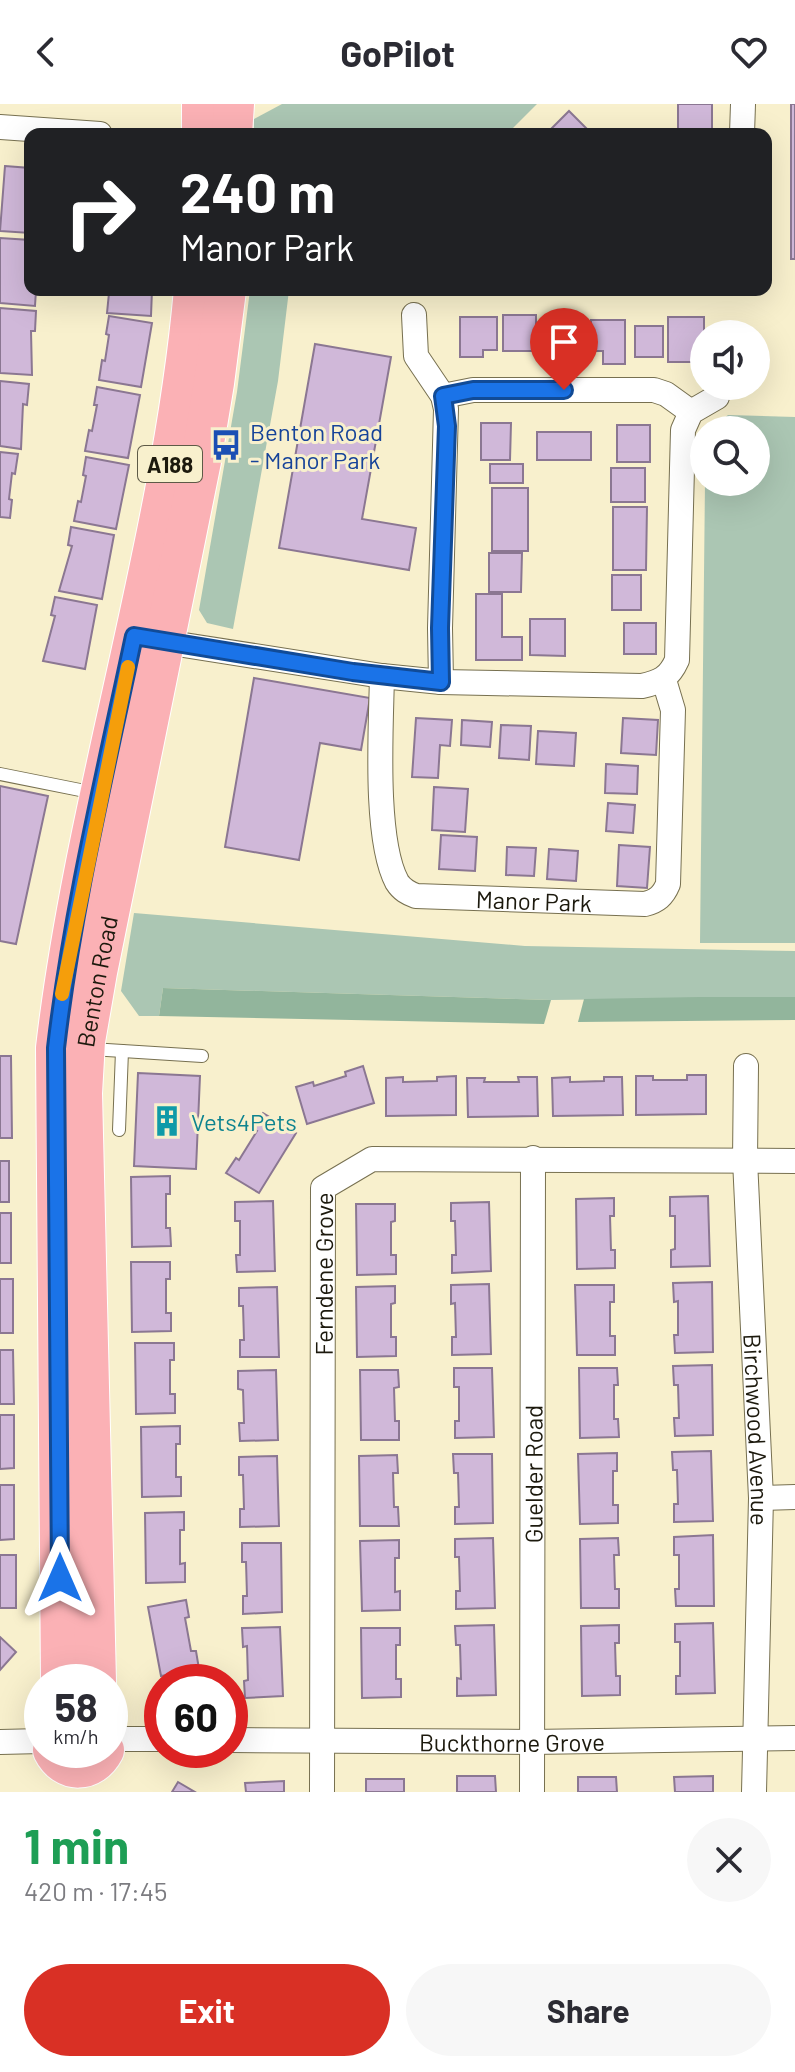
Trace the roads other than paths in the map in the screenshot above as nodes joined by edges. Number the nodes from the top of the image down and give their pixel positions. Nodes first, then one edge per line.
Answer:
1 (202, 104) edge
2 (234, 104) edge
3 (743, 104) edge
4 (0, 127) edge
5 (202, 128) edge
6 (232, 128) edge
7 (742, 128) edge
8 (24, 129) edge
9 (193, 296) edge
10 (225, 296) edge
11 (414, 315) dead end
12 (443, 396) junction
13 (712, 400) edge
14 (691, 412) junction
15 (150, 640) junction
16 (382, 676) junction
17 (664, 680) junction
18 (441, 682) junction
19 (0, 774) edge
20 (116, 797) junction
21 (103, 1050) junction
22 (202, 1056) dead end
23 (746, 1066) dead end
24 (119, 1130) dead end
25 (533, 1158) junction
26 (745, 1160) junction
27 (795, 1161) edge
28 (795, 1497) edge
29 (761, 1498) junction
30 (61, 1664) edge
31 (96, 1664) edge
32 (754, 1738) junction
33 (795, 1738) edge
34 (248, 1740) edge
35 (321, 1740) junction
36 (0, 1742) edge
37 (531, 1742) junction
38 (24, 1748) edge
39 (322, 1792) edge
40 (532, 1792) edge
41 (754, 1792) edge

1 - 5 main road
2 - 6 main road
3 - 7 street
4 - 8 street
9 - 15 main road, Benton Road / A188
10 - 15 main road, Benton Road / A188
11 - 12 street
12 - 14 street
12 - 18 street
13 - 14 street
14 - 17 street
15 - 16 street
15 - 20 main road, Benton Road / A188
16 - 17 street, Manor Park
16 - 18 street
17 - 18 street
19 - 20 lane
20 - 21 main road, Benton Road / A188
20 - 30 main road, Benton Road / A188
21 - 22 lane
21 - 24 lane
21 - 31 main road, Benton Road / A188
23 - 26 street, Birchwood Avenue
25 - 26 street, Ferndene Grove
25 - 35 street, Ferndene Grove
25 - 37 street, Guelder Road
26 - 27 street, Ferndene Grove
26 - 29 street, Birchwood Avenue
28 - 29 street
29 - 32 street, Birchwood Avenue
32 - 33 street, Buckthorne Grove
32 - 37 street, Buckthorne Grove
32 - 41 street, Birchwood Avenue
34 - 35 street, Buckthorne Grove
35 - 37 street, Buckthorne Grove
35 - 39 street, Ferndene Grove
36 - 38 street
37 - 40 street, Guelder Road

